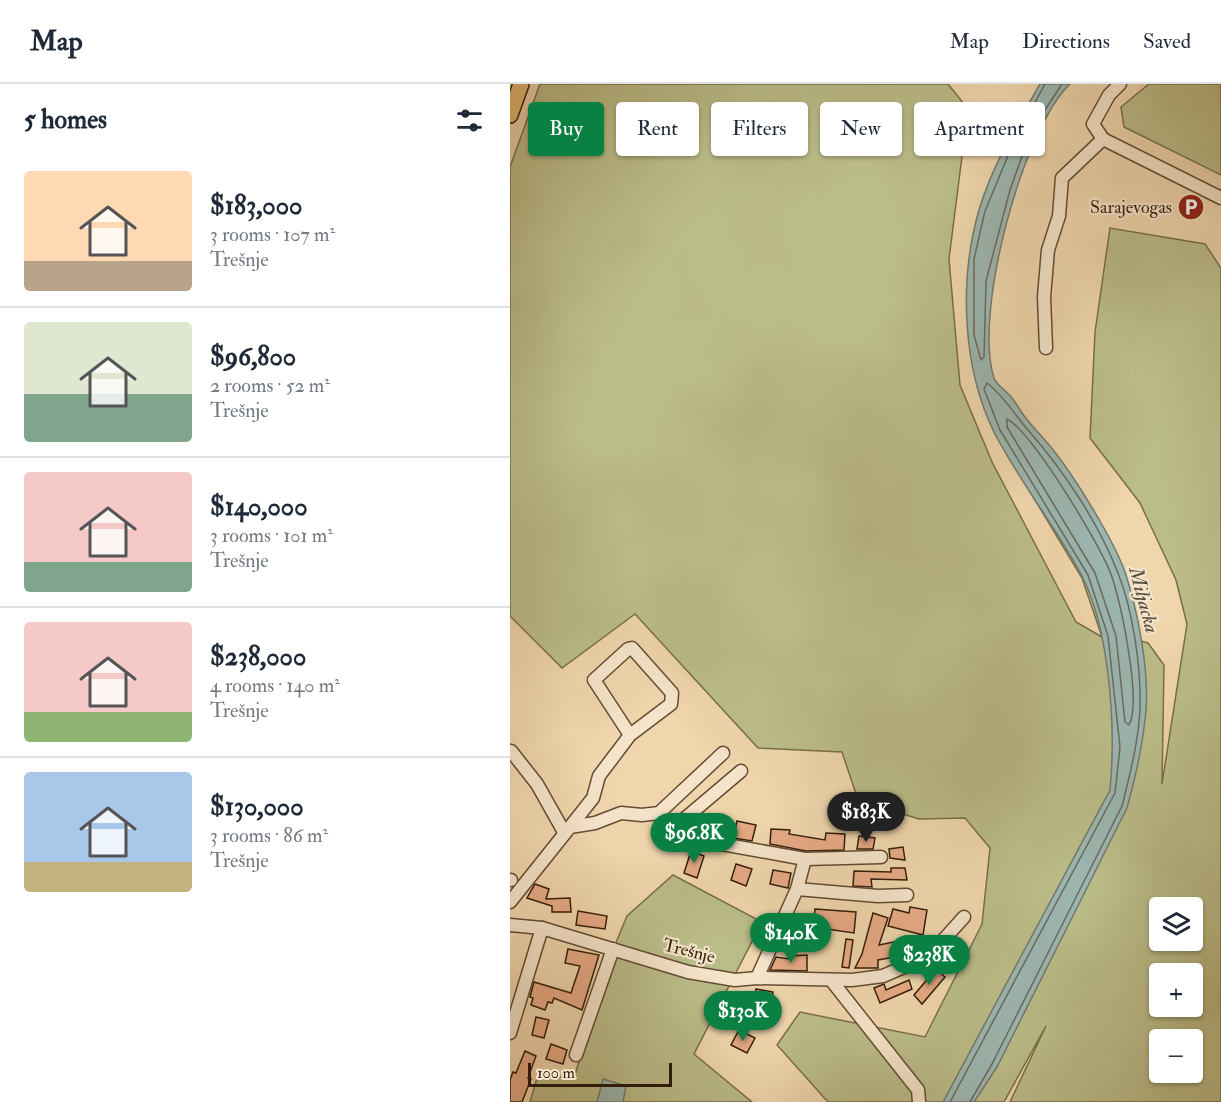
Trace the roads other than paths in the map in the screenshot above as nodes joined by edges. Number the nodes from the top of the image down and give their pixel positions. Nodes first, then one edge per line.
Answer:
1 (520, 84) edge
2 (1120, 84) edge
3 (510, 115) edge
4 (1103, 139) junction
5 (1221, 198) edge
6 (1046, 348) dead end
7 (630, 735) junction
8 (511, 751) edge
9 (723, 753) dead end
10 (741, 771) dead end
11 (567, 829) junction
12 (881, 857) dead end
13 (805, 859) junction
14 (797, 889) junction
15 (907, 895) dead end
16 (510, 902) edge
17 (964, 917) dead end
18 (510, 925) edge
19 (542, 928) junction
20 (613, 949) junction
21 (757, 978) junction
22 (831, 980) junction
23 (510, 1033) edge
24 (576, 1055) dead end
25 (919, 1102) edge

1 - 3 main road
2 - 4 street
4 - 5 street
4 - 6 street
7 - 7 street
7 - 11 street
8 - 11 street
9 - 11 street
10 - 13 street
11 - 16 street
12 - 13 street
13 - 14 street
14 - 15 street
14 - 21 street
17 - 22 street, Trešnje
18 - 19 street, Trešnje
19 - 20 street, Trešnje
19 - 23 street
20 - 21 street, Trešnje
20 - 24 street
21 - 22 street, Trešnje
22 - 25 street

